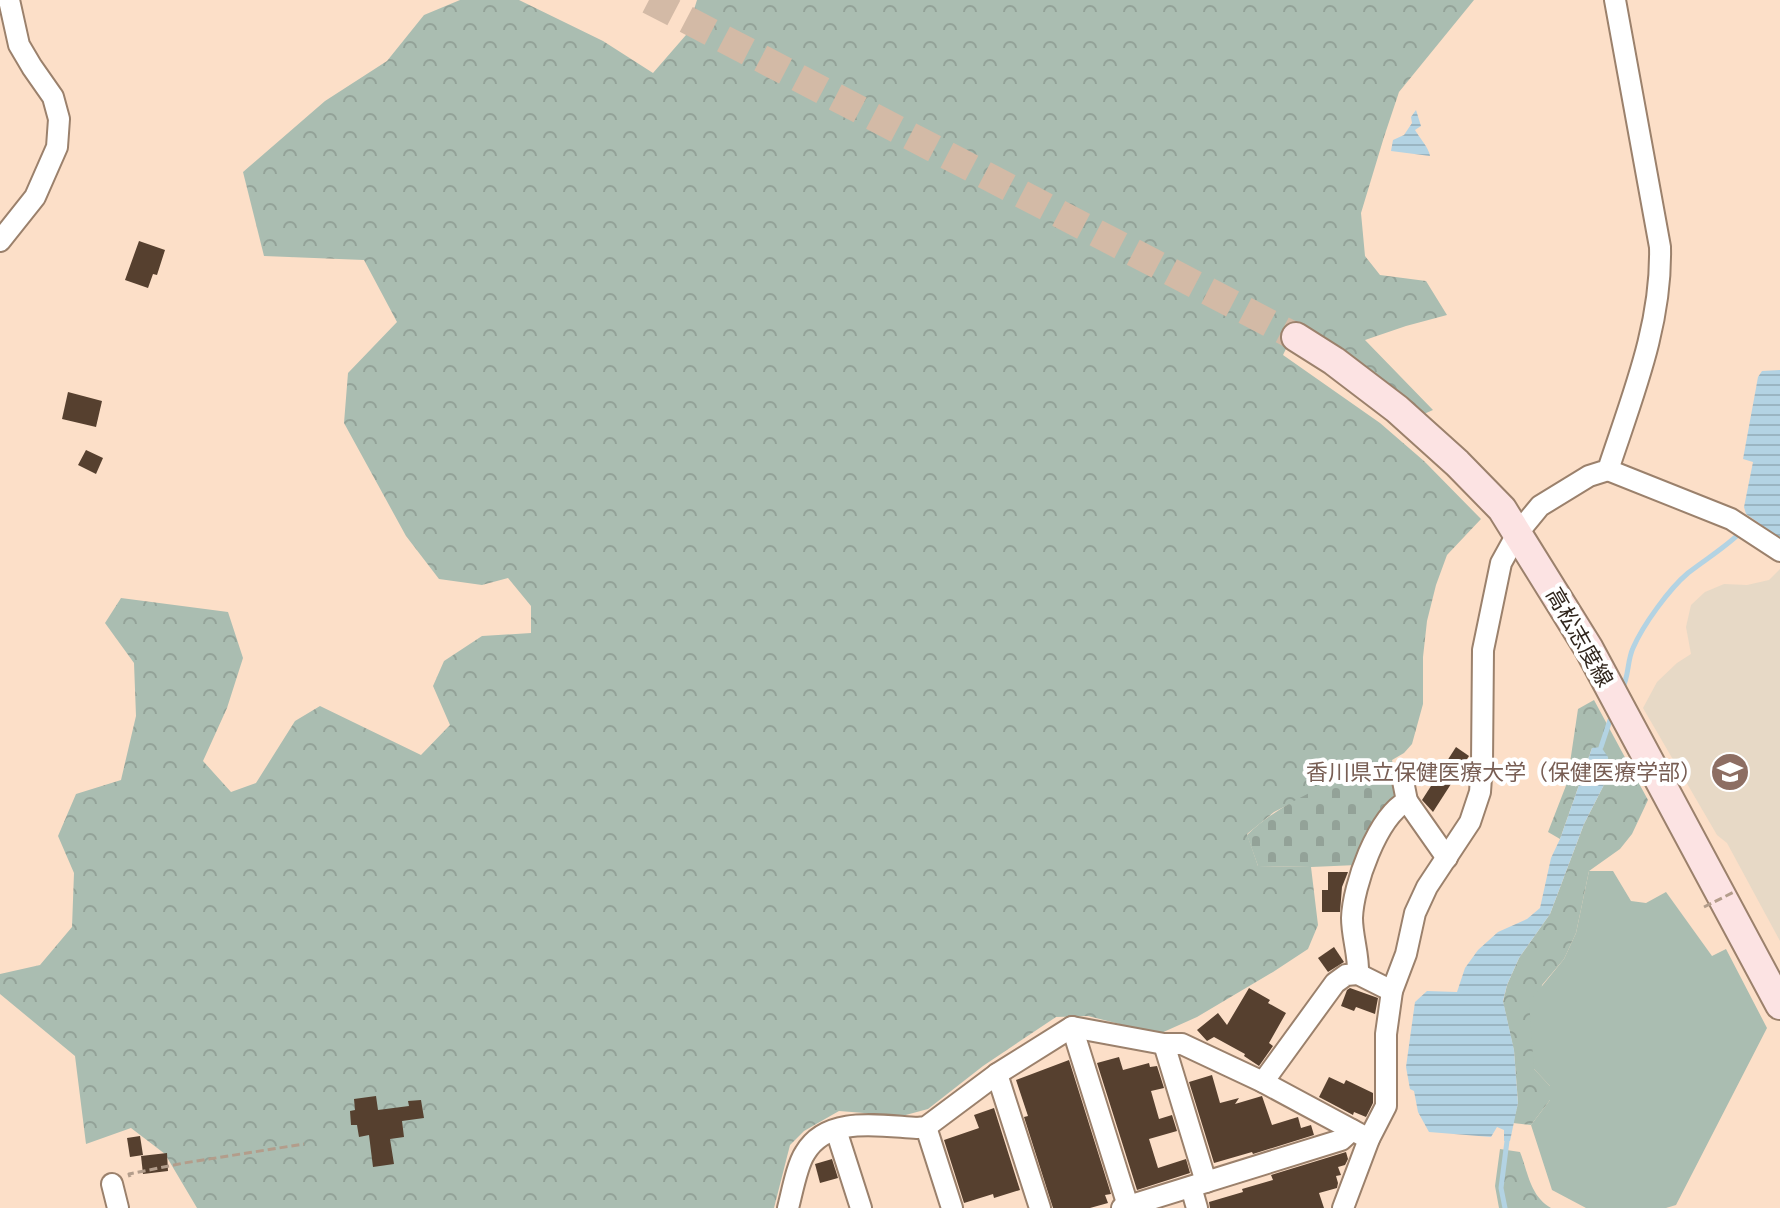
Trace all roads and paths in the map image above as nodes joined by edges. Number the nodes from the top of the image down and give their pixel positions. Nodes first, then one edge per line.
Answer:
1 (9, 0) edge
2 (1615, 0) edge
3 (0, 241) edge
4 (1296, 337) tunnel mouth
5 (1608, 470) junction
6 (1517, 534) junction
7 (1780, 551) edge
8 (1402, 776) dead end
9 (1407, 801) junction
10 (1447, 858) junction
11 (1734, 892) dead end
12 (1704, 907) dead end
13 (1358, 974) junction
14 (1392, 991) junction
15 (1780, 1005) edge
16 (1072, 1027) junction
17 (1164, 1044) junction
18 (997, 1074) junction
19 (1263, 1082) junction
20 (926, 1127) junction
21 (836, 1130) junction
22 (1361, 1134) junction
23 (304, 1144) dead end
24 (122, 1184) joint
25 (1198, 1184) junction
26 (1125, 1207) edge
27 (118, 1208) edge
28 (788, 1208) edge
29 (861, 1208) edge
30 (952, 1208) edge
31 (1040, 1208) edge
32 (1197, 1208) edge
33 (1343, 1208) edge

1 - 3 street
2 - 5 street
4 - 6 main road, 高松志度線
5 - 6 street
5 - 7 street
6 - 10 street
6 - 15 main road, 高松志度線
8 - 9 street
9 - 10 street
9 - 13 street
10 - 14 street
11 - 12 path, bridge
13 - 14 street
13 - 19 street
14 - 22 street
16 - 17 street
16 - 18 street
16 - 26 street
17 - 19 street
17 - 25 street
18 - 20 street
18 - 31 street
19 - 22 street
20 - 21 street
20 - 30 street
21 - 28 street
21 - 29 street
22 - 25 street
22 - 33 street
23 - 24 path
24 - 27 street
25 - 26 street
25 - 32 street

